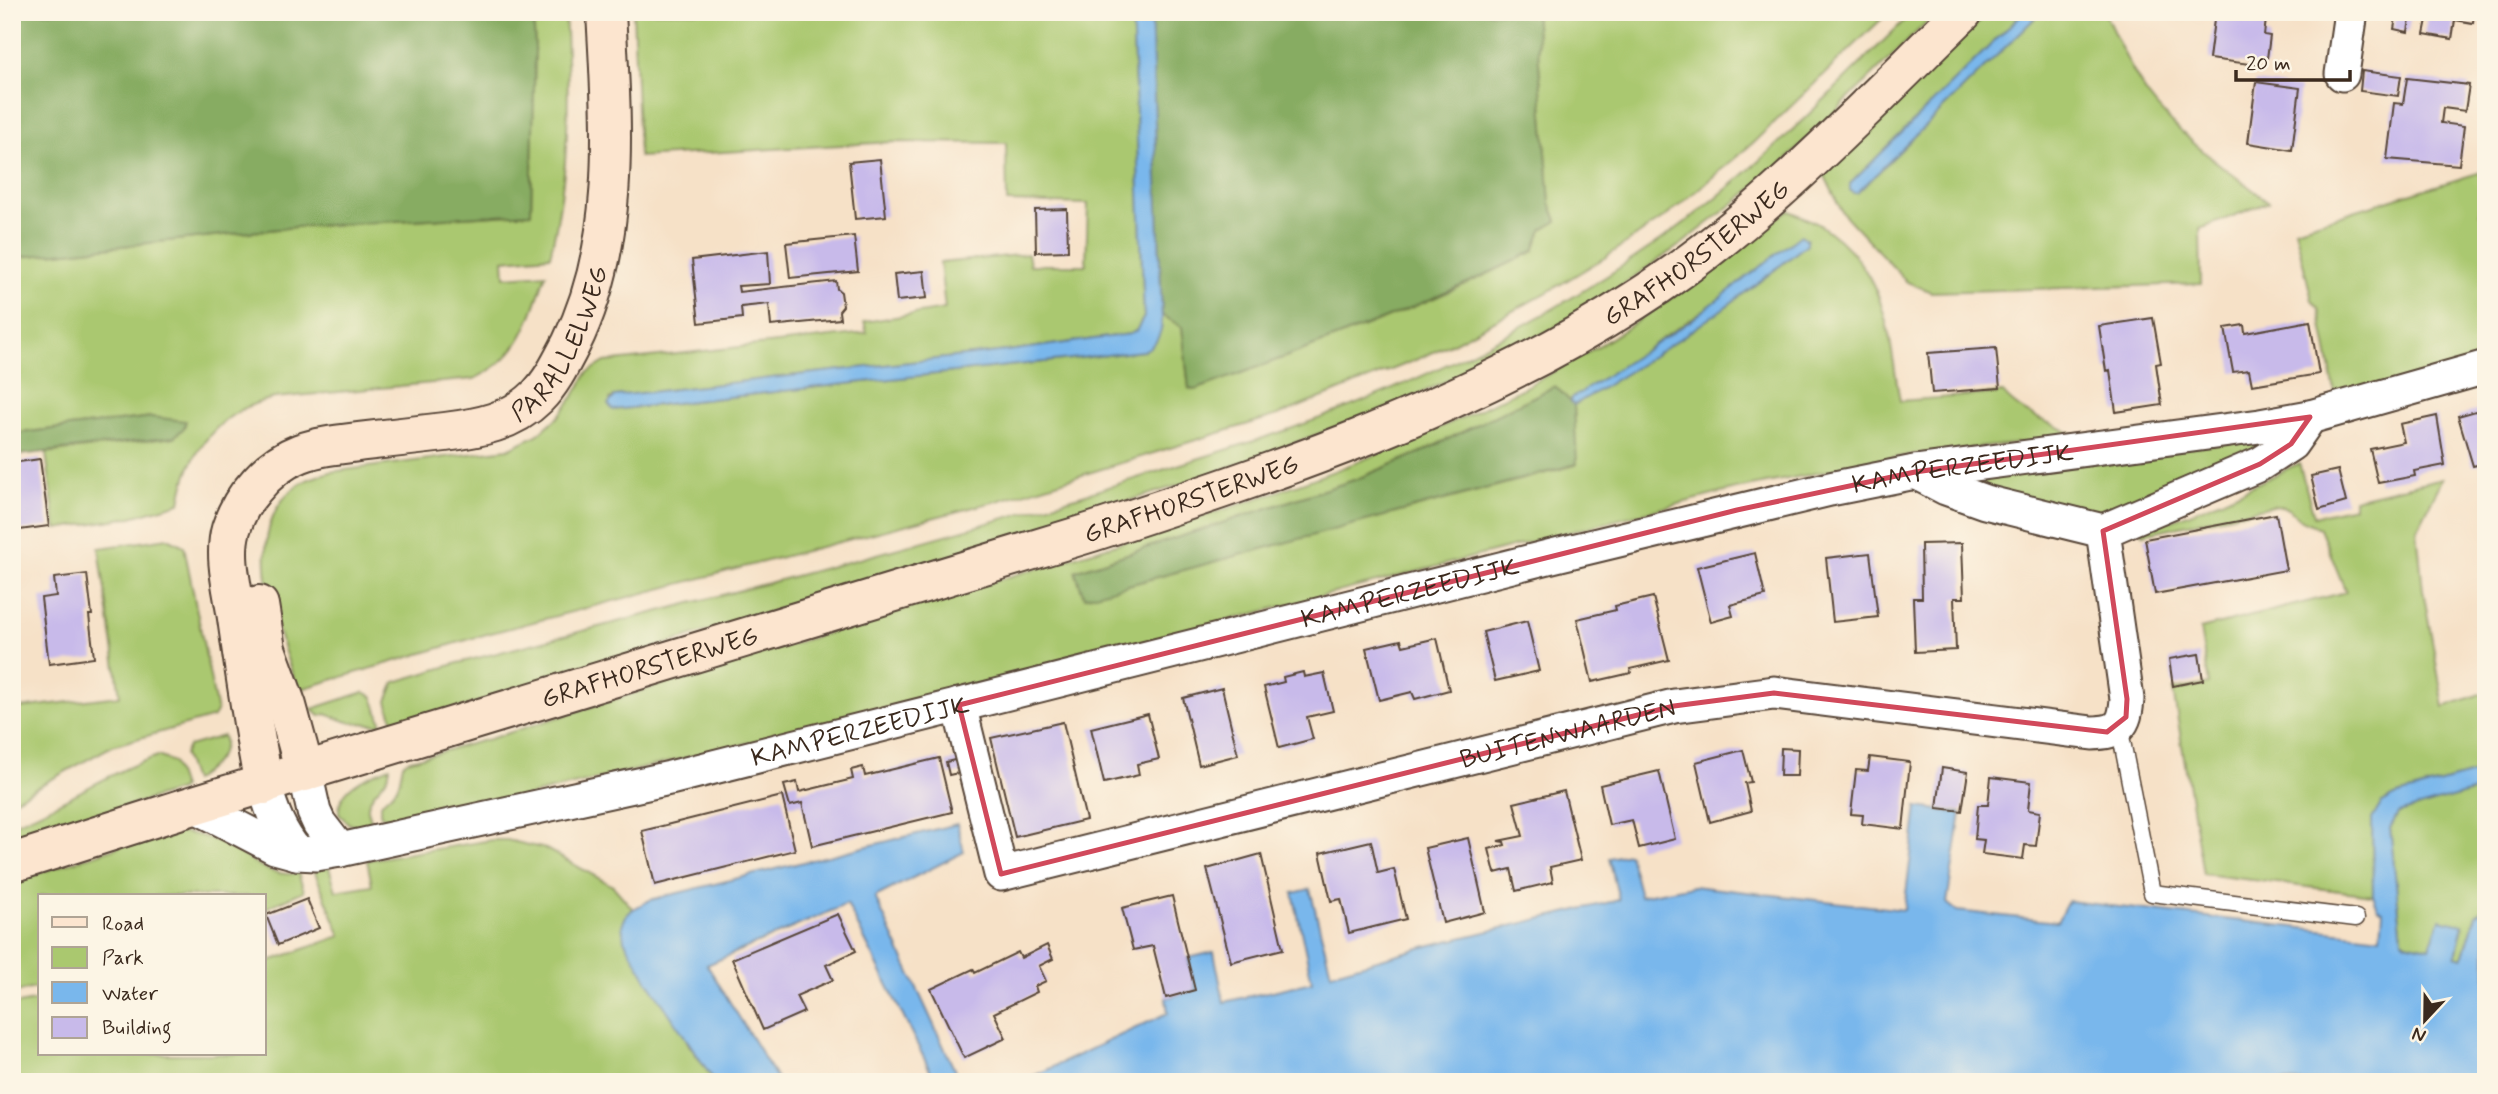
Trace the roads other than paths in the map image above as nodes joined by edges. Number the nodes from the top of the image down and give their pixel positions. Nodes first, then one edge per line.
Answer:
1 (606, 12) edge
2 (1963, 12) edge
3 (2351, 12) edge
4 (2342, 74) dead end
5 (2486, 367) edge
6 (2310, 417) junction
7 (268, 470) junction
8 (1915, 472) junction
9 (2103, 531) junction
10 (959, 705) junction
11 (2119, 726) junction
12 (305, 772) junction
13 (264, 785) junction
14 (194, 804) junction
15 (340, 850) junction
16 (297, 853) junction
17 (12, 863) edge
18 (2356, 918) dead end

1 - 7 main road, PARALLELWEG
2 - 12 main road, GRAFHORSTERWEG
3 - 4 street
5 - 6 street, KAMPERZEEDIJK
6 - 8 street, KAMPERZEEDIJK
6 - 9 street
7 - 12 main road
7 - 13 main road, PARALLELWEG
8 - 9 street
8 - 10 street, KAMPERZEEDIJK
9 - 11 street
10 - 11 street, BUITENWAARDEN
10 - 15 street, KAMPERZEEDIJK
11 - 18 lane
12 - 13 main road
12 - 15 street
13 - 14 main road
13 - 16 street
14 - 16 street, KAMPERZEEDIJK
14 - 17 main road
15 - 16 street, KAMPERZEEDIJK

